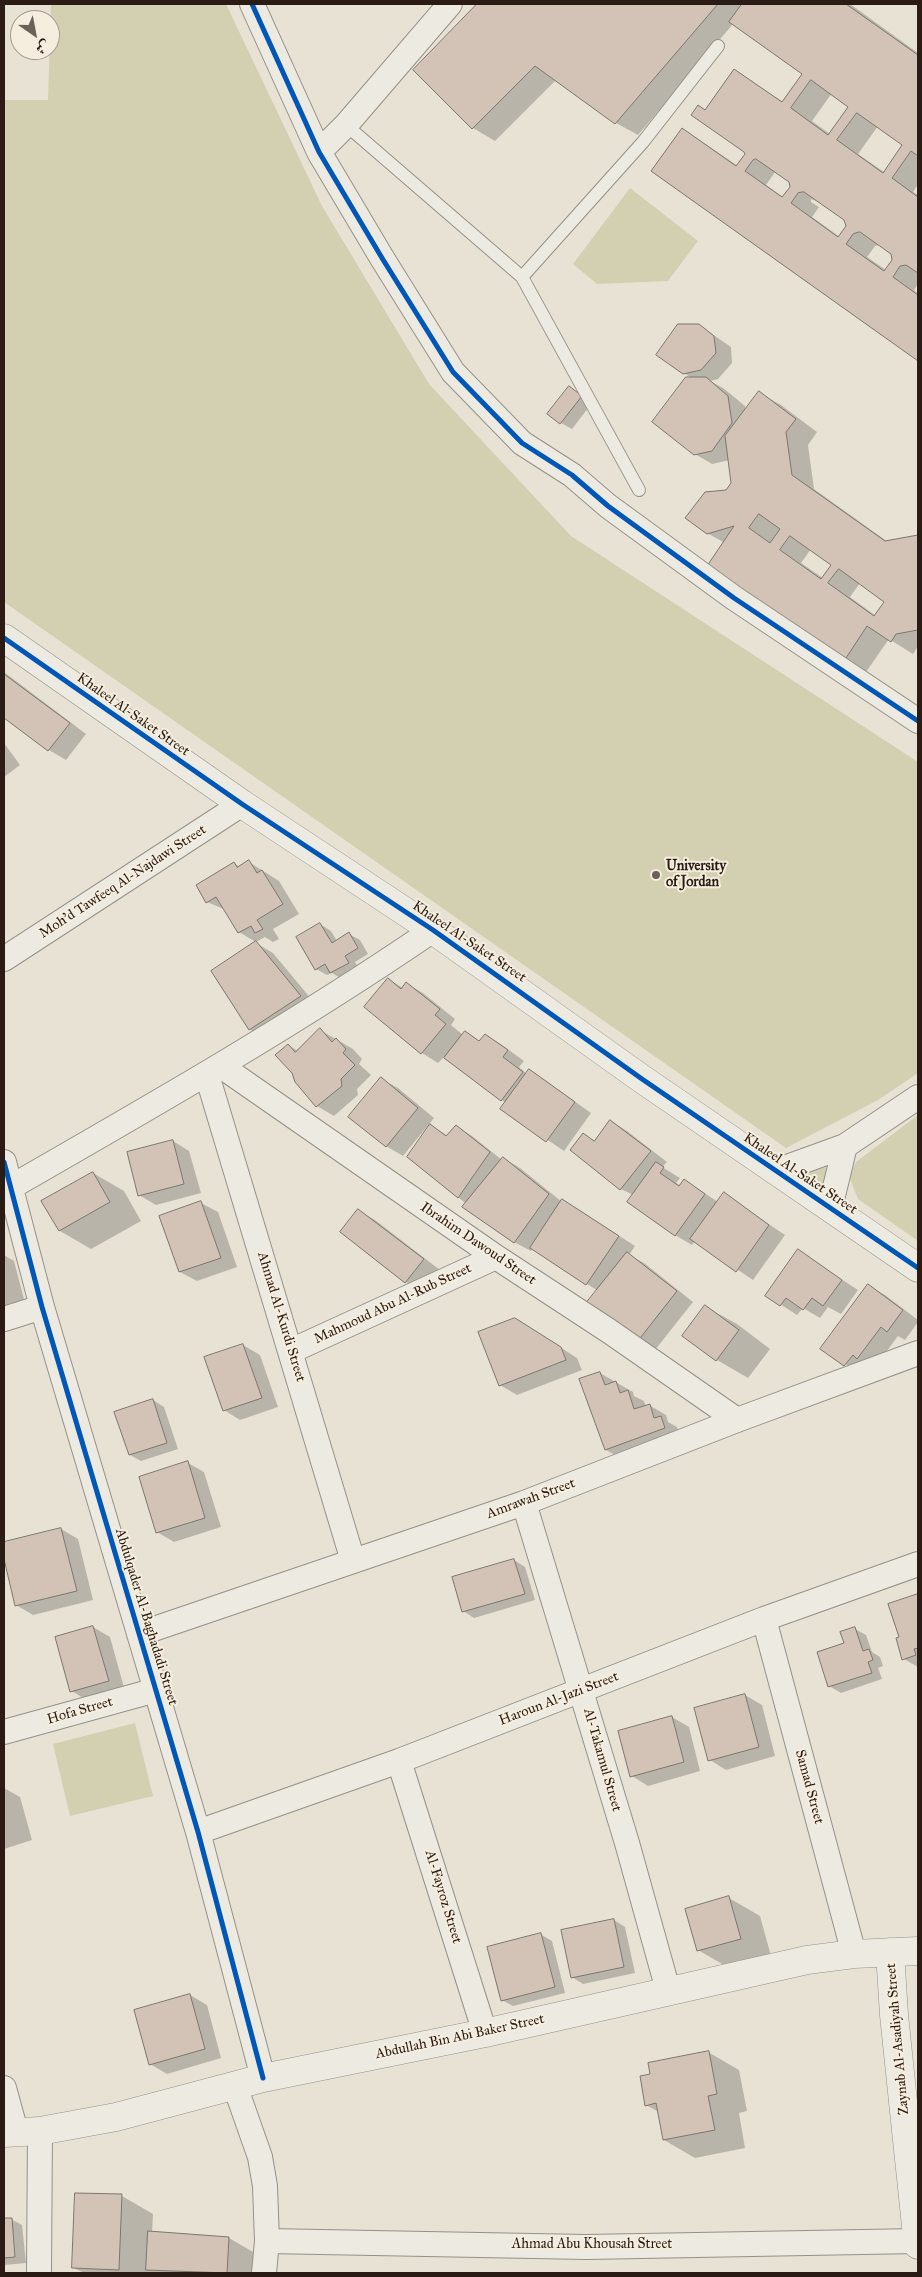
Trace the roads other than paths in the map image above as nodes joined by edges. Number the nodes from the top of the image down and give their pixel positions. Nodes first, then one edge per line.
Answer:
1 (252, 4) edge
2 (441, 7) edge
3 (718, 46) dead end
4 (346, 125) junction
5 (320, 152) junction
6 (522, 276) junction
7 (639, 490) dead end
8 (4, 638) edge
9 (918, 721) edge
10 (242, 804) junction
11 (433, 930) junction
12 (4, 958) edge
13 (214, 1070) junction
14 (918, 1097) edge
15 (845, 1146) junction
16 (4, 1162) edge
17 (776, 1171) junction
18 (11, 1187) junction
19 (830, 1208) junction
20 (496, 1257) junction
21 (918, 1268) edge
22 (42, 1307) junction
23 (4, 1319) edge
24 (291, 1350) junction
25 (918, 1354) edge
26 (737, 1420) junction
27 (524, 1503) junction
28 (352, 1561) junction
29 (918, 1564) edge
30 (764, 1619) junction
31 (139, 1634) junction
32 (156, 1690) junction
33 (582, 1691) junction
34 (4, 1732) edge
35 (399, 1761) junction
36 (198, 1832) junction
37 (918, 1951) edge
38 (890, 1952) junction
39 (854, 1954) junction
40 (668, 1990) junction
41 (485, 2033) junction
42 (263, 2078) junction
43 (235, 2086) junction
44 (4, 2088) edge
45 (20, 2132) edge
46 (267, 2241) junction
47 (918, 2241) edge
48 (918, 2245) edge
49 (39, 2273) edge
50 (264, 2273) edge

1 - 5 street
2 - 4 street
3 - 6 lane
4 - 5 street
4 - 6 lane
5 - 9 street
6 - 7 lane
8 - 10 street, Khaleel Al-Saket Street
10 - 11 street, Khaleel Al-Saket Street
10 - 12 street, Moh’d Tawfeeq Al-Najdawi Street
11 - 13 street
11 - 17 street, Khaleel Al-Saket Street
13 - 18 street
13 - 20 street, Ibrahim Dawoud Street
13 - 24 street, Ahmad Al-Kurdi Street
14 - 15 street
15 - 17 street
15 - 19 street
16 - 18 street, Abdulqader Al-Baghadadi Street
17 - 19 street, Khaleel Al-Saket Street
18 - 22 street, Abdulqader Al-Baghadadi Street
19 - 21 street, Khaleel Al-Saket Street
20 - 24 street, Mahmoud Abu Al-Rub Street
20 - 26 street, Ibrahim Dawoud Street
22 - 23 street
22 - 31 street, Abdulqader Al-Baghadadi Street
24 - 28 street, Ahmad Al-Kurdi Street
25 - 26 street, Amrawah Street
26 - 27 street, Amrawah Street
27 - 28 street, Amrawah Street
27 - 33 street, Al-Takamul Street
28 - 31 street, Amrawah Street
29 - 30 street, Haroun Al-Jazi Street
30 - 33 street, Haroun Al-Jazi Street
30 - 39 street, Samad Street
31 - 32 street, Abdulqader Al-Baghadadi Street
32 - 34 street, Hofa Street
32 - 36 street, Abdulqader Al-Baghadadi Street
33 - 35 street, Haroun Al-Jazi Street
33 - 40 street, Al-Takamul Street
35 - 36 street, Haroun Al-Jazi Street
35 - 41 street, Al-Fayroz Street
36 - 42 street, Abdulqader Al-Baghadadi Street
37 - 38 street, Abdullah Bin Abi Baker Street
38 - 39 street, Abdullah Bin Abi Baker Street
38 - 47 street, Zaynab Al-Asadiyah Street
39 - 40 street, Abdullah Bin Abi Baker Street
40 - 41 street, Abdullah Bin Abi Baker Street
41 - 42 street, Abdullah Bin Abi Baker Street
42 - 43 street, Abdullah Bin Abi Baker Street
43 - 45 street, Abdullah Bin Abi Baker Street
43 - 46 street
44 - 45 street
45 - 49 street
46 - 47 street, Ahmad Abu Khousah Street
46 - 50 street
47 - 48 street, Zaynab Al-Asadiyah Street

